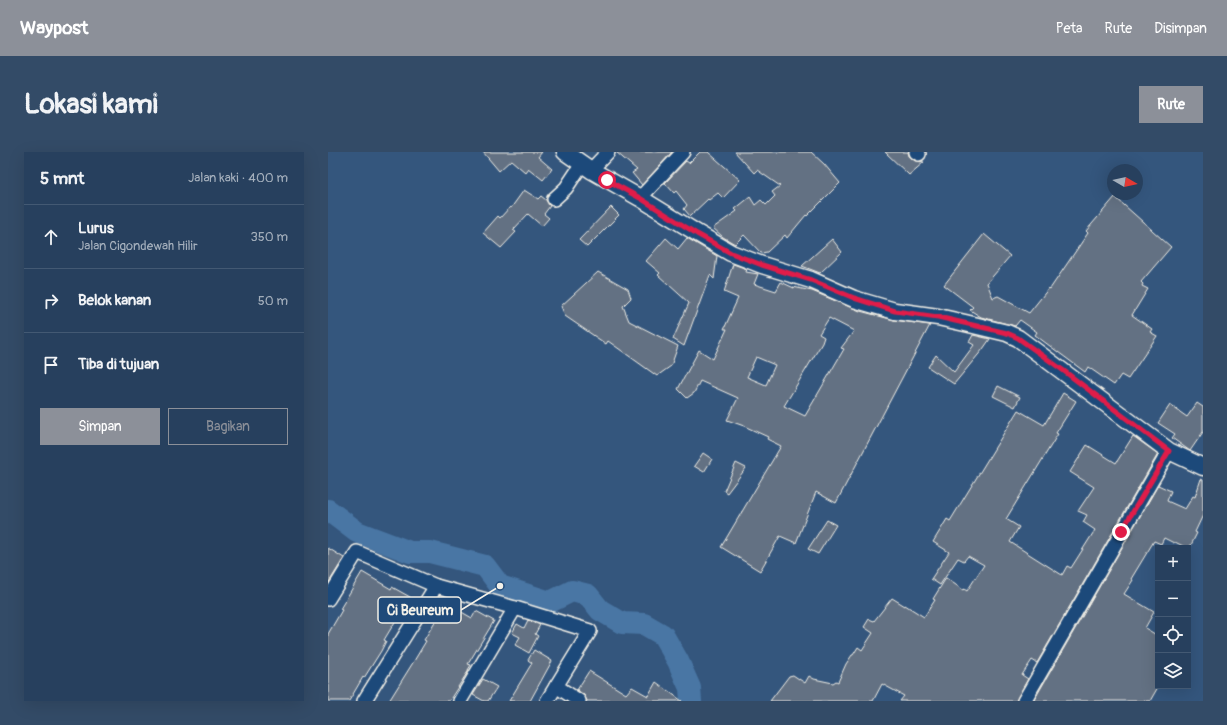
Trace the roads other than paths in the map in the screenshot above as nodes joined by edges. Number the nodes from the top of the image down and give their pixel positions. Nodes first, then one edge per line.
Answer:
1 (565, 152) edge
2 (608, 152) edge
3 (683, 152) edge
4 (586, 167) junction
5 (640, 198) junction
6 (554, 199) dead end
7 (1169, 451) junction
8 (1203, 467) edge
9 (436, 586) junction
10 (328, 599) edge
11 (515, 608) junction
12 (556, 686) junction
13 (466, 699) edge
14 (364, 701) edge
15 (547, 701) edge
16 (579, 701) edge
17 (1024, 701) edge

1 - 4 street
2 - 4 street
3 - 5 street
4 - 5 street
4 - 6 street
5 - 7 street
7 - 8 street
7 - 17 street
9 - 10 street
9 - 11 street
9 - 14 street
11 - 12 street
11 - 13 street
12 - 15 street
12 - 16 street

